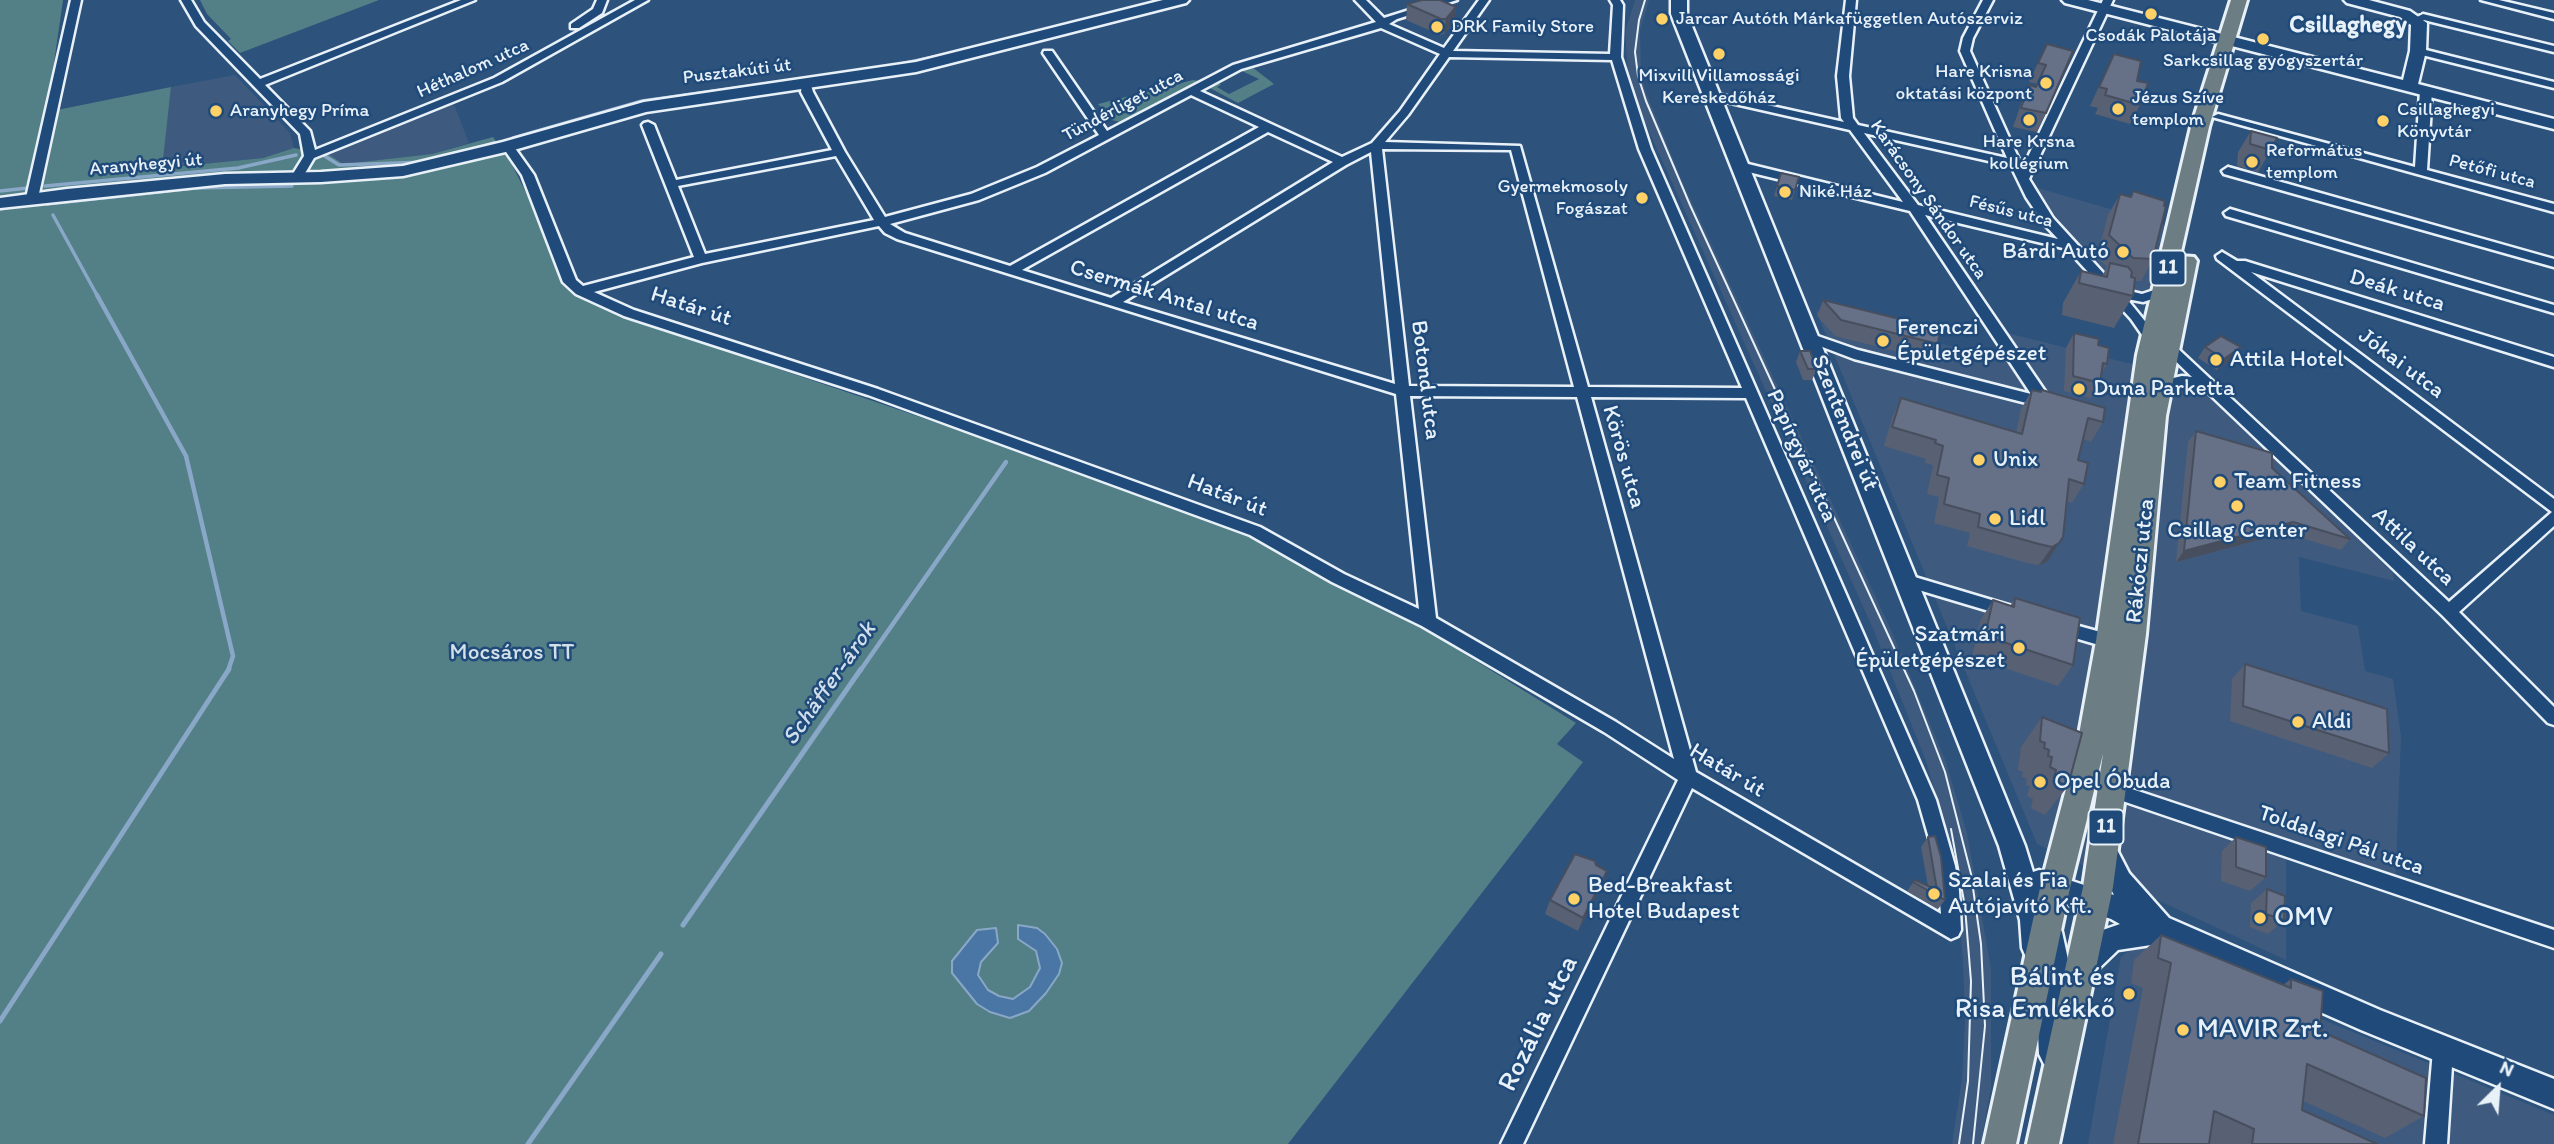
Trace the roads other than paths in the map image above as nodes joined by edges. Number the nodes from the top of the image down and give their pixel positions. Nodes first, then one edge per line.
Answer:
1 (76, 0) edge
2 (186, 0) edge
3 (470, 0) edge
4 (602, 0) edge
5 (643, 0) edge
6 (1181, 0) edge
7 (1360, 0) edge
8 (1452, 0) edge
9 (1484, 0) edge
10 (1615, 0) edge
11 (1679, 0) edge
12 (1851, 0) edge
13 (1989, 0) edge
14 (2070, 0) edge
15 (2239, 0) edge
16 (2256, 0) edge
17 (2351, 0) edge
18 (2486, 0) edge
19 (2106, 4) edge
20 (2554, 16) edge
21 (2420, 17) junction
22 (1382, 24) junction
23 (2234, 42) junction
24 (2554, 49) edge
25 (2418, 51) junction
26 (1048, 53) dead end
27 (1448, 54) junction
28 (1616, 57) junction
29 (498, 80) junction
30 (259, 83) junction
31 (806, 84) junction
32 (2554, 85) edge
33 (2417, 89) junction
34 (1189, 90) junction
35 (1713, 96) junction
36 (2218, 117) junction
37 (2554, 124) edge
38 (648, 125) dead end
39 (1853, 127) junction
40 (1269, 128) junction
41 (1105, 136) junction
42 (1376, 145) junction
43 (508, 146) junction
44 (839, 152) junction
45 (310, 156) junction
46 (2012, 158) junction
47 (1342, 162) junction
48 (1740, 166) junction
49 (2028, 168) junction
50 (2228, 171) dead end
51 (2421, 171) junction
52 (297, 177) junction
53 (672, 184) junction
54 (32, 198) junction
55 (0, 203) edge
56 (1914, 208) junction
57 (2554, 208) edge
58 (2230, 213) dead end
59 (882, 222) junction
60 (2070, 246) junction
61 (2225, 258) joint
62 (701, 259) junction
63 (2554, 263) edge
64 (1013, 270) junction
65 (2110, 290) junction
66 (581, 291) junction
67 (2163, 291) junction
68 (1112, 303) junction
69 (2554, 309) edge
70 (1810, 337) junction
71 (1854, 354) junction
72 (1820, 361) junction
73 (2158, 362) junction
74 (2554, 362) edge
75 (2208, 384) junction
76 (1403, 391) junction
77 (1581, 393) junction
78 (1749, 393) junction
79 (2043, 402) junction
80 (2066, 407) edge
81 (2554, 507) edge
82 (2554, 517) edge
83 (1908, 581) junction
84 (2449, 612) junction
85 (2020, 615) edge
86 (1429, 621) junction
87 (2046, 622) edge
88 (2109, 641) junction
89 (2554, 718) edge
90 (1688, 777) junction
91 (2111, 790) junction
92 (2012, 846) junction
93 (2103, 848) junction
94 (2044, 884) junction
95 (2096, 901) junction
96 (2047, 927) junction
97 (1951, 930) joint
98 (2164, 930) junction
99 (2554, 939) edge
100 (2038, 965) junction
101 (2082, 966) junction
102 (2443, 1050) junction
103 (2055, 1081) junction
104 (2554, 1094) edge
105 (1512, 1144) edge
106 (2000, 1144) edge
107 (2043, 1144) edge
108 (2435, 1144) edge

1 - 54 street
2 - 30 street
3 - 30 street
4 - 29 street
5 - 29 street, Héthalom utca
6 - 31 street, Pusztakúti út
7 - 22 street
8 - 22 street, Tündérliget utca
9 - 27 street
10 - 28 street, Papírgyár utca
11 - 35 street, Szentendrei út
12 - 39 street, Karácsony Sándor utca
13 - 46 street, Attila utca
14 - 19 street
15 - 23 main road, 11
16 - 23 main road, 11
17 - 21 street
18 - 20 street
19 - 23 street
19 - 49 street
21 - 24 street
21 - 25 street
22 - 27 street
22 - 34 street, Tündérliget utca
23 - 33 street
23 - 36 main road, Rákóczi utca / 11
23 - 67 main road, Rákóczi utca / 11
25 - 32 street
25 - 33 street
26 - 41 street
27 - 28 street
27 - 42 street
28 - 78 street, Papírgyár utca
29 - 45 street, Héthalom utca
30 - 45 street
31 - 43 street, Pusztakúti út
31 - 44 street
33 - 37 street
33 - 51 street
34 - 40 street
34 - 41 street, Tündérliget utca
35 - 39 street
35 - 48 street, Szentendrei út
36 - 51 street, Petőfi utca
36 - 73 main road, Rákóczi utca / 11
38 - 53 street
39 - 46 street
39 - 56 street, Karácsony Sándor utca
40 - 47 street
40 - 64 street
41 - 59 street, Tündérliget utca
42 - 47 street
42 - 76 street, Botond utca
42 - 77 street, Körös utca
43 - 52 street, Pusztakúti út
43 - 66 street
44 - 53 street
44 - 59 street
45 - 52 street
46 - 49 street, Attila utca
46 - 49 street
47 - 68 street
48 - 56 street, Fésűs utca
48 - 70 street, Szentendrei út
49 - 60 street, Attila utca
50 - 63 street
51 - 57 street, Petőfi utca
52 - 54 street, Aranyhegyi út
53 - 62 street
54 - 55 street, Aranyhegyi út
56 - 60 street, Fésűs utca
56 - 79 street, Karácsony Sándor utca
58 - 69 street
59 - 62 street
59 - 64 street, Csermák Antal utca
60 - 65 street, Attila utca
61 - 74 street, Deák utca
61 - 81 street, Jókai utca
62 - 66 street
64 - 68 street, Csermák Antal utca
65 - 67 street
65 - 73 street, Attila utca
66 - 86 street, Határ út
67 - 73 main road, Rákóczi utca / 11
68 - 76 street, Csermák Antal utca
70 - 71 street
70 - 72 street, Szentendrei út
71 - 72 street
71 - 79 street
72 - 83 street, Szentendrei út
73 - 75 street, Attila utca
73 - 75 street
73 - 88 main road, Rákóczi utca / 11
73 - 91 main road, Rákóczi utca / 11
75 - 84 street, Attila utca
76 - 77 street, Csermák Antal utca
76 - 86 street, Botond utca
77 - 78 street, Csermák Antal utca
77 - 90 street, Körös utca
78 - 97 street, Papírgyár utca
79 - 80 street
82 - 84 street
83 - 85 street
83 - 92 street, Szentendrei út
84 - 89 street, Attila utca
86 - 90 street, Határ út
87 - 88 street
88 - 94 main road, Rákóczi utca / 11
90 - 97 street, Határ út
90 - 105 street, Rozália utca
91 - 93 main road, Rákóczi utca / 11
91 - 99 street, Toldalagi Pál utca
92 - 94 street, Szentendrei út
92 - 100 street, Szentendrei út
93 - 95 main road, Rákóczi utca / 11
93 - 98 street
94 - 95 street
94 - 96 main road, Rákóczi utca / 11
95 - 98 street
95 - 101 main road, Rákóczi utca / 11
96 - 100 main road, Rákóczi utca / 11
96 - 103 street
98 - 101 street
98 - 102 street
100 - 106 main road, Szentendrei út / 11
101 - 103 main road, Rákóczi utca / 11
102 - 104 street
102 - 108 street
103 - 107 main road, 11

